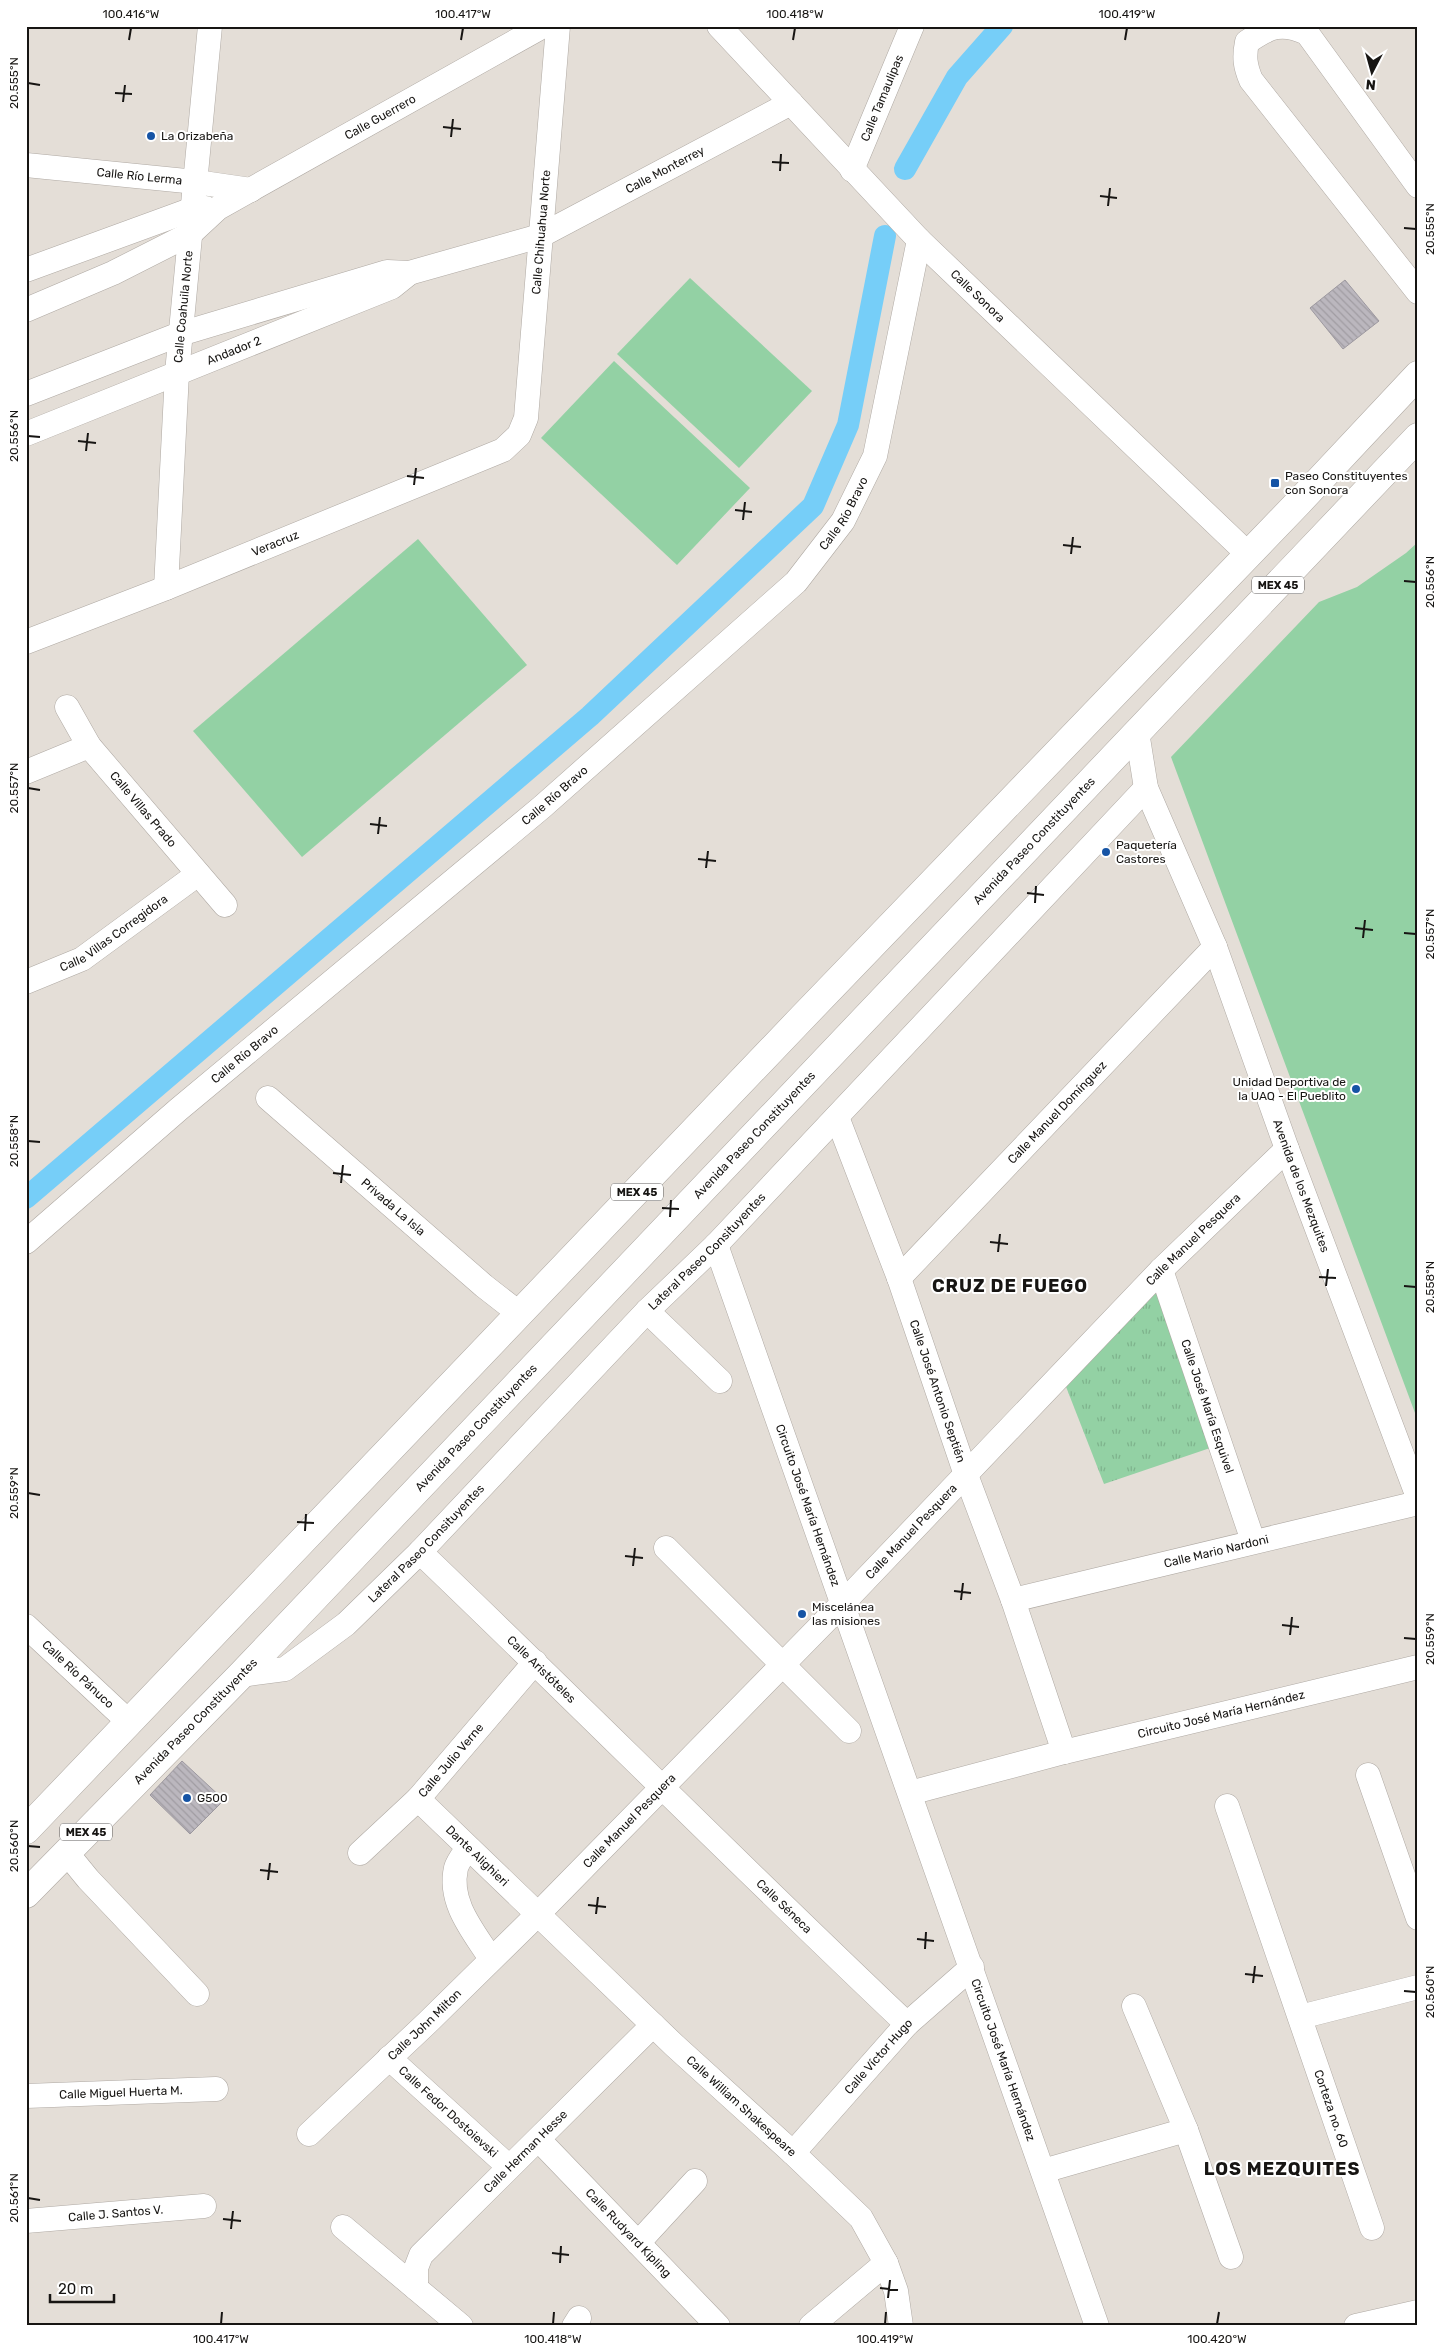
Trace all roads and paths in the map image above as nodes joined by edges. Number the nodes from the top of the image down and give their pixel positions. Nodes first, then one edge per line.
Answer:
1 (210, 26) edge
2 (544, 26) edge
3 (558, 26) edge
4 (719, 26) edge
5 (912, 26) edge
6 (791, 103) junction
7 (26, 165) edge
8 (858, 177) junction
9 (196, 182) junction
10 (1418, 186) edge
11 (251, 190) junction
12 (218, 208) junction
13 (193, 209) junction
14 (190, 234) junction
15 (914, 234) junction
16 (540, 236) junction
17 (26, 270) edge
18 (409, 273) junction
19 (1418, 292) edge
20 (26, 310) edge
21 (180, 334) junction
22 (177, 373) junction
23 (1418, 375) edge
24 (26, 394) edge
25 (26, 434) edge
26 (519, 435) joint
27 (1418, 437) edge
28 (1248, 554) junction
29 (166, 588) junction
30 (26, 642) edge
31 (68, 707) dead end
32 (1137, 732) junction
33 (89, 746) junction
34 (26, 772) edge
35 (1146, 788) junction
36 (198, 874) junction
37 (225, 905) dead end
38 (1215, 947) junction
39 (26, 982) edge
40 (268, 1098) dead end
41 (837, 1117) junction
42 (1287, 1149) junction
43 (26, 1242) edge
44 (716, 1245) junction
45 (1161, 1270) junction
46 (898, 1278) junction
47 (647, 1311) junction
48 (520, 1314) junction
49 (720, 1381) dead end
50 (966, 1475) junction
51 (1418, 1497) edge
52 (1418, 1503) edge
53 (1253, 1541) junction
54 (666, 1548) dead end
55 (420, 1552) junction
56 (1014, 1600) junction
57 (843, 1603) junction
58 (26, 1626) edge
59 (535, 1662) junction
60 (782, 1663) junction
61 (1418, 1667) edge
62 (241, 1675) junction
63 (130, 1723) junction
64 (849, 1731) dead end
65 (1064, 1752) junction
66 (1368, 1775) dead end
67 (663, 1786) junction
68 (910, 1793) junction
69 (418, 1800) junction
70 (1227, 1806) dead end
71 (26, 1830) edge
72 (468, 1848) junction
73 (66, 1852) junction
74 (360, 1853) dead end
75 (26, 1894) edge
76 (536, 1914) junction
77 (1418, 1918) edge
78 (491, 1960) junction
79 (972, 1967) junction
80 (1418, 1987) edge
81 (196, 1994) dead end
82 (1134, 2006) dead end
83 (1300, 2017) junction
84 (906, 2024) junction
85 (653, 2025) junction
86 (389, 2058) junction
87 (216, 2088) dead end
88 (26, 2096) edge
89 (1186, 2130) junction
90 (309, 2134) dead end
91 (539, 2140) junction
92 (793, 2153) junction
93 (508, 2166) junction
94 (1043, 2171) junction
95 (695, 2181) dead end
96 (204, 2206) dead end
97 (26, 2221) edge
98 (343, 2226) dead end
99 (1372, 2228) dead end
100 (638, 2243) junction
101 (1231, 2257) dead end
102 (886, 2262) junction
103 (416, 2288) junction
104 (1418, 2312) edge
105 (461, 2326) edge
106 (718, 2326) edge
107 (811, 2326) edge
108 (901, 2326) edge
109 (1097, 2326) edge
110 (1356, 2326) edge

1 - 9 street, Calle Coahuila Norte
2 - 11 street, Calle Guerrero
3 - 16 street, Calle Chihuahua Norte
4 - 6 street, Calle Sonora
5 - 8 street, Calle Tamaulipas
6 - 8 street, Calle Sonora
6 - 16 street, Calle Monterrey
7 - 9 street, Calle Río Lerma
8 - 15 street, Calle Sonora
9 - 11 street, Calle Río Lerma
9 - 13 street, Calle Coahuila Norte
10 - 19 street
11 - 12 street, Calle Guerrero
12 - 13 street, Calle Guerrero
12 - 14 street, Calle Guerrero
13 - 14 street, Calle Coahuila Norte
13 - 17 street, Calle Guerrero
14 - 20 street, Calle Guerrero
14 - 21 street, Calle Coahuila Norte
15 - 28 street, Calle Sonora
15 - 43 street, Calle Río Bravo
16 - 18 street, Andador 2
16 - 26 street, Calle Chihuahua Norte
18 - 21 street, Andador 2
18 - 22 street, Andador 2
21 - 22 street, Calle Coahuila Norte
21 - 24 street, Andador 2
22 - 25 street, Andador 2
22 - 29 street, Calle Coahuila Norte
23 - 28 highway, MEX 45
26 - 29 street, Veracruz
27 - 32 highway, Avenida Paseo Constituyentes / MEX 45
28 - 48 highway, MEX 45
29 - 30 street, Veracruz
31 - 33 street, Calle Villas Prado
32 - 35 street, Avenida de los Mezquites
32 - 62 highway, Avenida Paseo Constituyentes / MEX 45
33 - 34 street
33 - 36 street, Calle Villas Prado
35 - 38 street, Avenida de los Mezquites
35 - 41 street, Lateral Paseo Consituyentes
36 - 37 street, Calle Villas Prado
36 - 39 street, Calle Villas Corregidora
38 - 42 street, Avenida de los Mezquites
38 - 46 street, Calle Manuel Domínguez
40 - 48 street, Privada La Isla
41 - 44 street, Lateral Paseo Consituyentes
41 - 46 street, Calle José Antonio Septién
42 - 45 street, Calle Manuel Pesquera
42 - 51 street, Avenida de los Mezquites
44 - 47 street, Lateral Paseo Consituyentes
44 - 57 street, Circuito José María Hernández
45 - 50 street, Calle Manuel Pesquera
45 - 53 street, Calle José María Esquivel
46 - 50 street, Calle José Antonio Septién
47 - 49 street
47 - 55 street, Lateral Paseo Consituyentes
48 - 63 highway, MEX 45
50 - 56 street, Calle José Antonio Septién
50 - 57 street, Calle Manuel Pesquera
52 - 53 street, Calle Mario Nardoni
53 - 56 street, Calle Mario Nardoni
54 - 60 street
55 - 59 street, Calle Aristóteles
55 - 62 street, Lateral Paseo Consituyentes
56 - 65 street, Calle José Antonio Septién
57 - 60 street, Calle Manuel Pesquera
57 - 68 street, Circuito José María Hernández
58 - 63 street, Calle Río Pánuco
59 - 67 street, Calle Aristóteles
59 - 69 street, Calle Julio Verne
60 - 64 street
60 - 67 street, Calle Manuel Pesquera
61 - 65 street, Circuito José María Hernández
62 - 73 highway, Avenida Paseo Constituyentes / MEX 45
63 - 71 highway, MEX 45
65 - 68 street, Circuito José María Hernández
66 - 77 street
67 - 76 street, Calle Manuel Pesquera
67 - 84 street, Calle Séneca
68 - 79 street, Circuito José María Hernández
69 - 72 street, Dante Alighieri
69 - 74 street, Calle Julio Verne
70 - 83 street, Corteza no. 60
72 - 76 street, Dante Alighieri
72 - 78 street
73 - 75 highway, Avenida Paseo Constituyentes / MEX 45
73 - 81 street
76 - 78 street, Calle John Milton
76 - 85 street, Calle William Shakespeare
78 - 86 street, Calle John Milton
79 - 84 street, Calle Víctor Hugo
79 - 94 street, Circuito José María Hernández
80 - 83 street
82 - 89 street
83 - 99 street, Corteza no. 60
84 - 92 street, Calle Víctor Hugo
85 - 91 street, Calle Herman Hesse
85 - 92 street, Calle William Shakespeare
86 - 90 street, Calle John Milton
86 - 93 street, Calle Fedor Dostoievski
87 - 88 street, Calle Miguel Huerta M.
89 - 94 street
89 - 101 street
91 - 93 street, Calle Herman Hesse
91 - 100 street, Calle Rudyard Kipling
92 - 102 street, Calle William Shakespeare
93 - 103 street, Calle Herman Hesse
94 - 109 street, Circuito José María Hernández
95 - 100 street
96 - 97 street, Calle J. Santos V.
98 - 103 street
100 - 106 street, Calle Rudyard Kipling
102 - 107 street
102 - 108 street, Calle William Shakespeare
103 - 105 street
104 - 110 street

